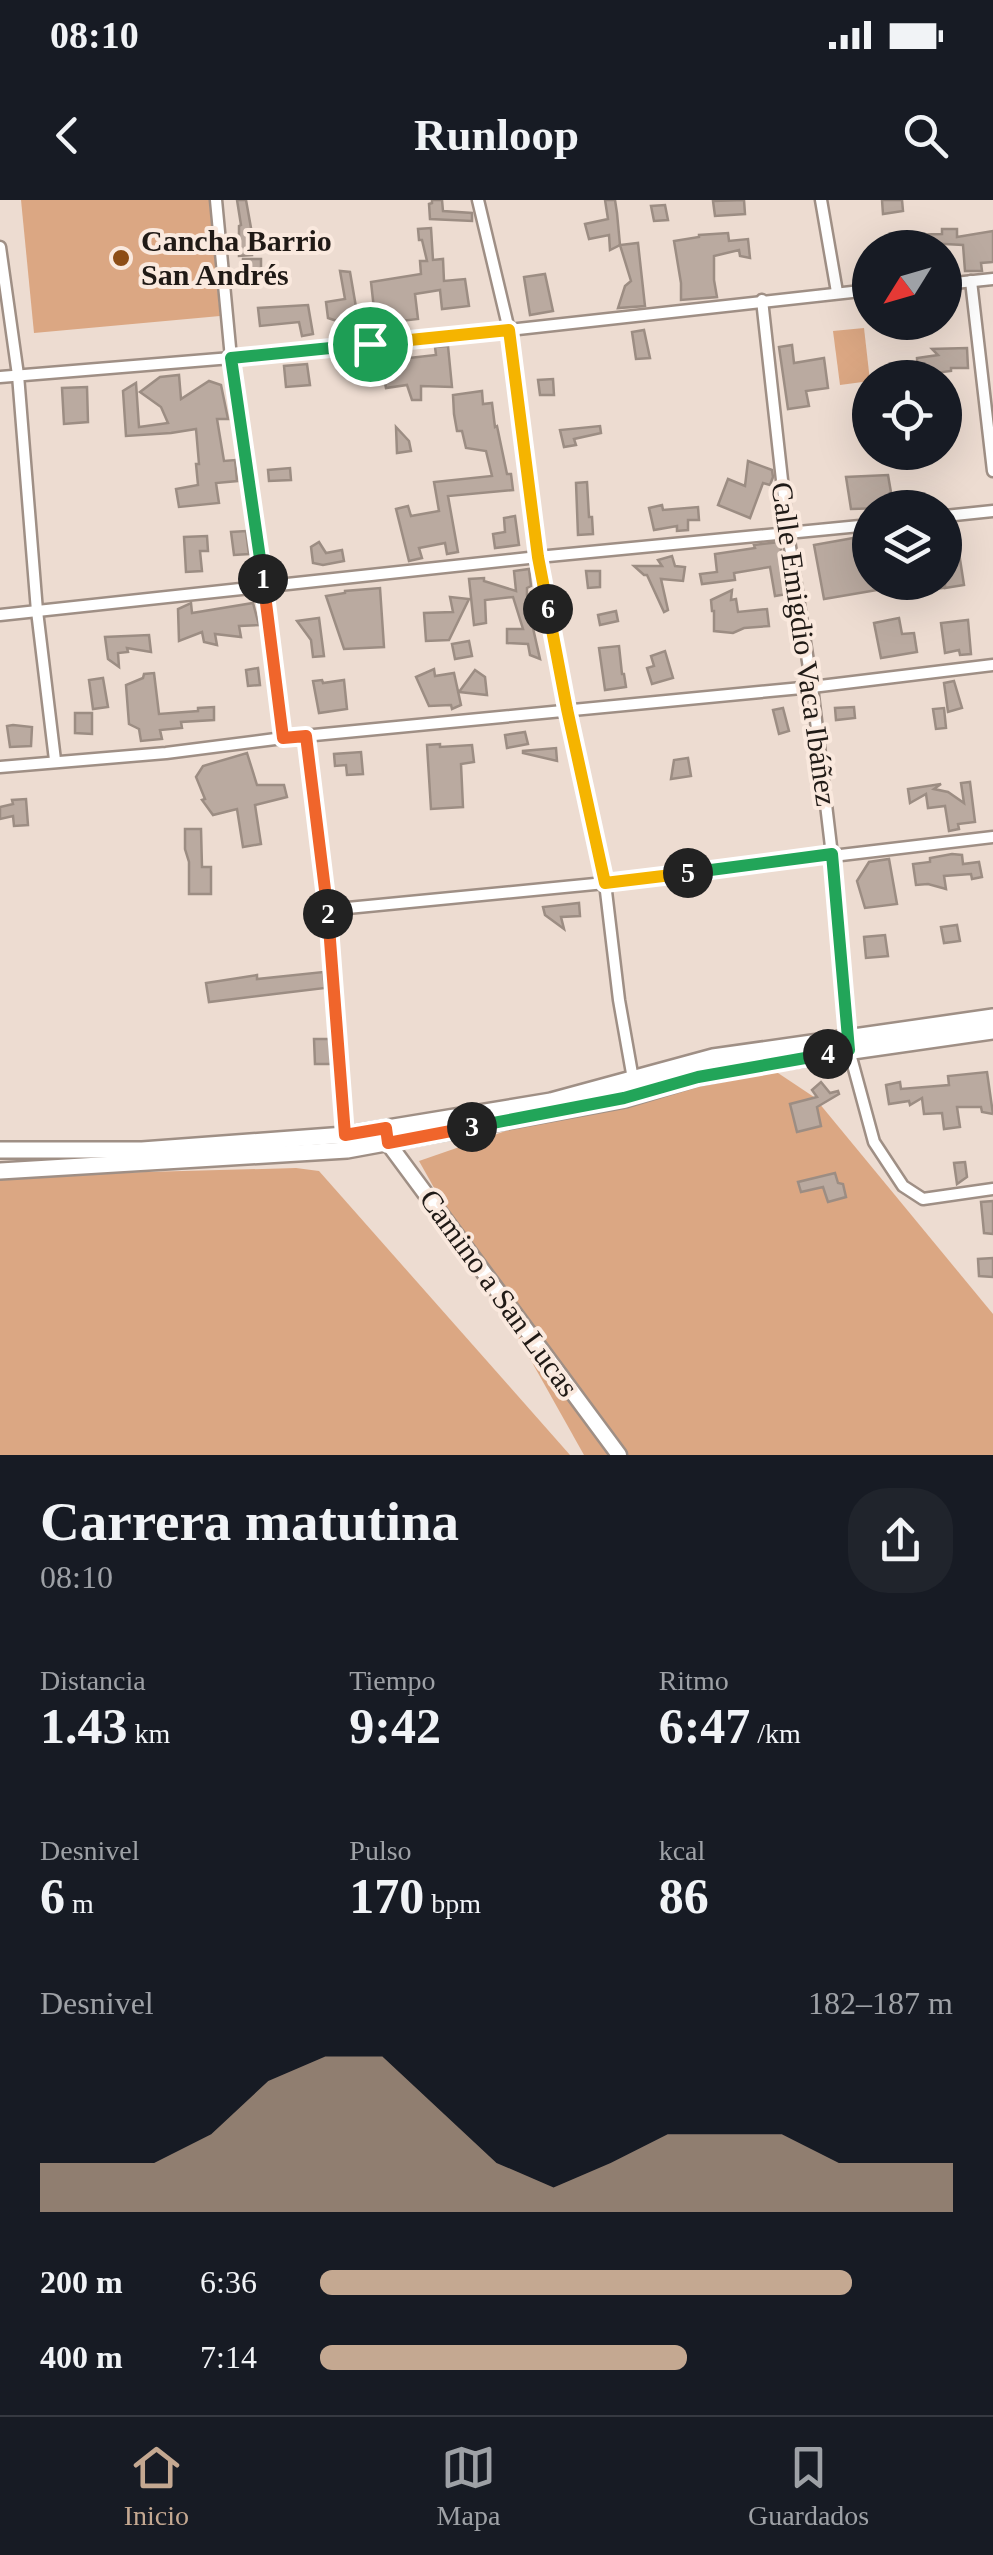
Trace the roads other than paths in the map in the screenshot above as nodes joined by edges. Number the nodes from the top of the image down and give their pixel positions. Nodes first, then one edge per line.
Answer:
1 (216, 200) edge
2 (478, 200) edge
3 (821, 200) edge
4 (0, 248) edge
5 (993, 279) edge
6 (971, 282) junction
7 (962, 283) edge
8 (852, 291) edge
9 (836, 292) junction
10 (762, 300) junction
11 (509, 330) junction
12 (231, 358) junction
13 (18, 375) junction
14 (0, 378) edge
15 (993, 471) edge
16 (993, 511) edge
17 (962, 514) edge
18 (852, 527) edge
19 (788, 534) junction
20 (538, 557) junction
21 (264, 588) junction
22 (37, 611) junction
23 (0, 615) edge
24 (993, 665) edge
25 (812, 687) junction
26 (567, 709) junction
27 (306, 736) junction
28 (283, 738) junction
29 (54, 760) junction
30 (0, 766) edge
31 (993, 837) edge
32 (832, 854) junction
33 (605, 883) junction
34 (328, 910) junction
35 (993, 1017) edge
36 (993, 1031) edge
37 (849, 1044) junction
38 (633, 1079) junction
39 (387, 1136) junction
40 (346, 1142) junction
41 (0, 1150) edge
42 (0, 1171) edge
43 (993, 1189) edge
44 (618, 1455) edge

1 - 12 street
2 - 11 street
3 - 9 street
4 - 13 street
5 - 6 street
6 - 7 street
6 - 15 street
8 - 9 street
9 - 10 street
10 - 11 street
10 - 19 street, Calle Emigdio Vaca Ibáñez
11 - 12 street
11 - 20 street
12 - 13 street
12 - 21 street
13 - 14 street
13 - 22 street
16 - 17 street
18 - 19 street
19 - 20 street
19 - 25 street, Calle Emigdio Vaca Ibáñez
20 - 21 street
20 - 26 street
21 - 22 street
21 - 28 street
22 - 23 street
22 - 29 street
24 - 25 street
25 - 26 street
25 - 32 street, Calle Emigdio Vaca Ibáñez
26 - 27 street
26 - 33 street
27 - 28 street
27 - 34 street
28 - 29 street
29 - 30 street
31 - 32 street
32 - 33 street
32 - 37 street, Calle Emigdio Vaca Ibáñez
33 - 34 street
33 - 38 street
34 - 40 street
35 - 37 main road
36 - 37 main road
37 - 38 main road
37 - 39 main road
37 - 43 street, Calle Emigdio Vaca Ibáñez
38 - 39 main road
39 - 40 main road
39 - 44 street, Camino a San Lucas
40 - 41 main road
40 - 42 main road

